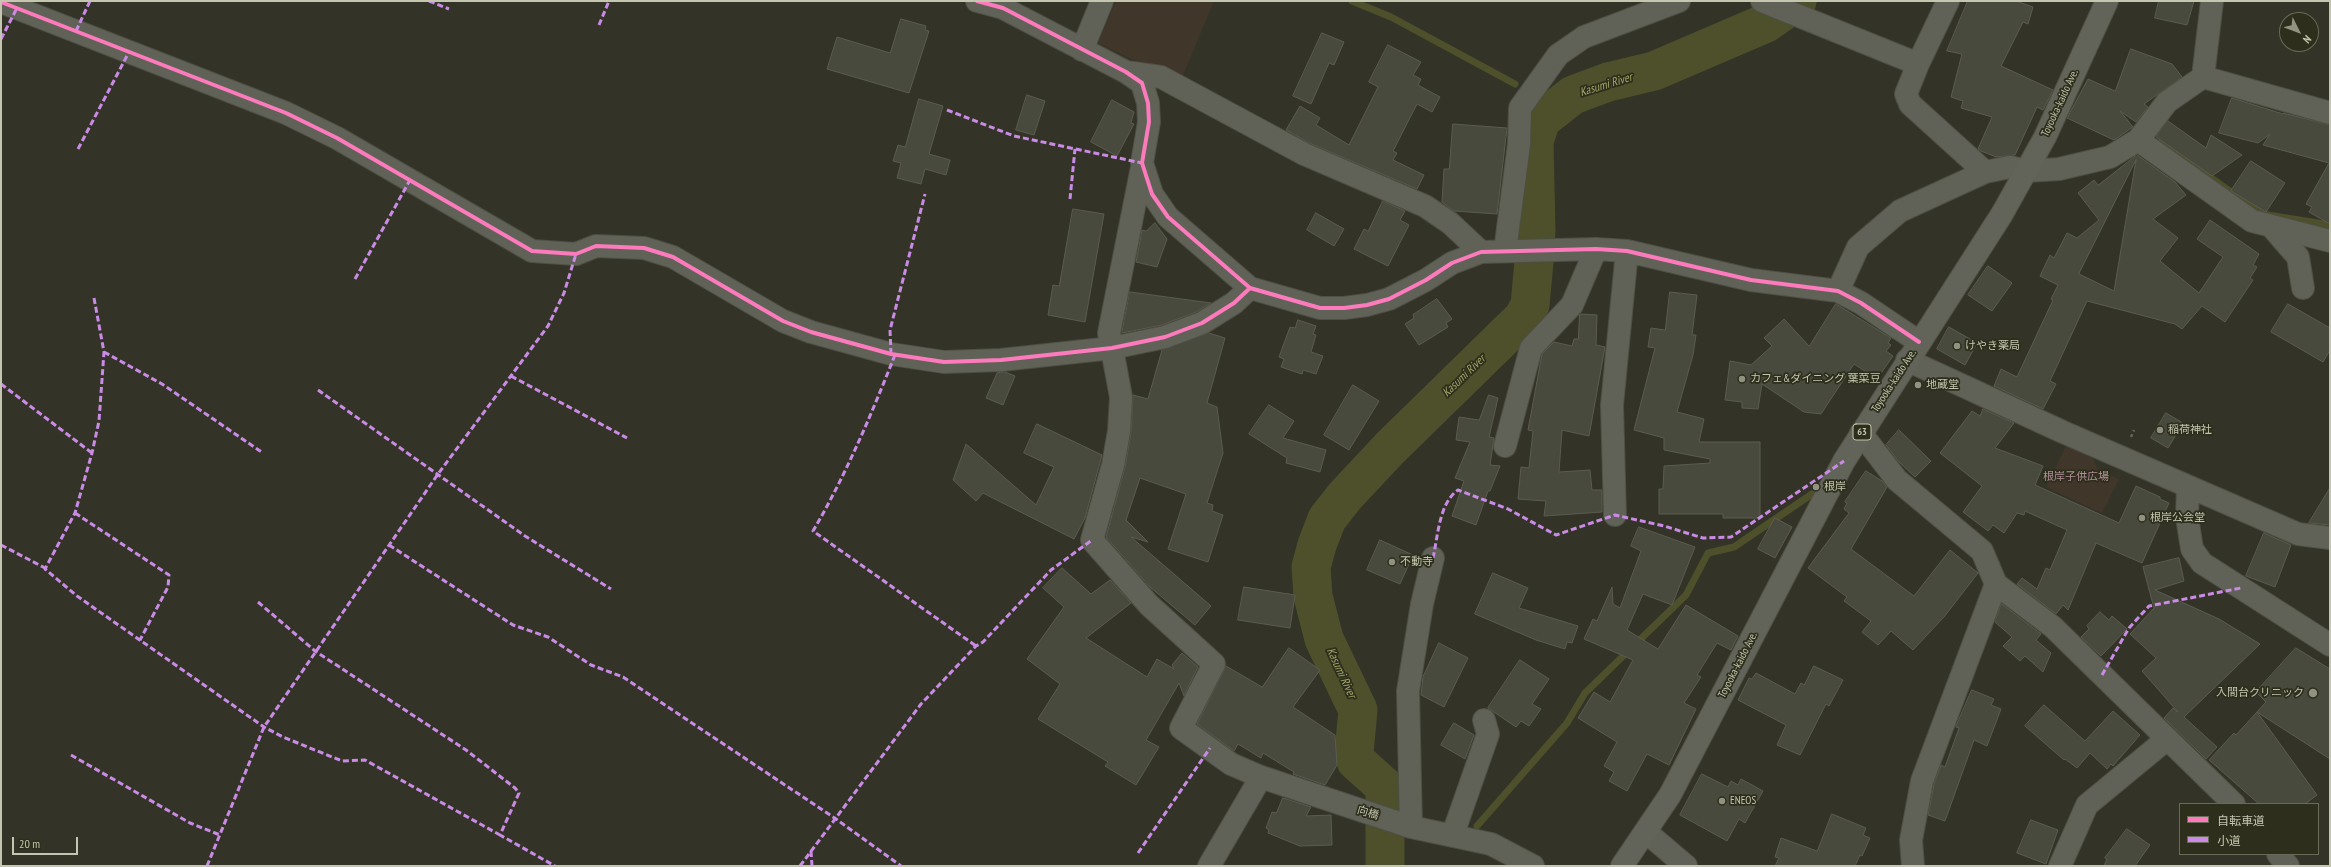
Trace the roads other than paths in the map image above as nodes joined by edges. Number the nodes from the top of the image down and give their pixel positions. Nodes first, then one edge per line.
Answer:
1 (977, 1) edge
2 (1102, 1) edge
3 (1679, 1) edge
4 (1762, 1) edge
5 (1948, 1) edge
6 (2107, 1) edge
7 (2212, 1) edge
8 (1, 2) edge
9 (1082, 50) junction
10 (1918, 64) junction
11 (1126, 72) junction
12 (2203, 77) junction
13 (2330, 113) edge
14 (2138, 140) junction
15 (1142, 163) junction
16 (2026, 171) junction
17 (1985, 172) junction
18 (2271, 226) junction
19 (2330, 233) edge
20 (2307, 235) junction
21 (2330, 241) edge
22 (1588, 250) junction
23 (1509, 251) junction
24 (1627, 251) junction
25 (1481, 252) junction
26 (1250, 288) junction
27 (2303, 288) dead end
28 (1838, 291) junction
29 (1112, 348) junction
30 (1913, 351) junction
31 (1861, 433) junction
32 (1505, 446) dead end
33 (2188, 487) junction
34 (1615, 515) dead end
35 (2330, 538) edge
36 (1433, 558) dead end
37 (1996, 584) junction
38 (2330, 645) edge
39 (1484, 720) dead end
40 (2167, 739) junction
41 (1261, 777) junction
42 (2233, 803) edge
43 (1406, 825) junction
44 (1646, 832) junction
45 (1453, 834) junction
46 (2279, 855) edge
47 (1209, 866) edge
48 (1533, 866) edge
49 (1622, 866) edge
50 (1686, 866) edge
51 (1913, 866) edge
52 (2060, 866) edge
53 (2288, 866) edge

1 - 9 street
2 - 9 street
3 - 23 street
4 - 10 street
5 - 10 street
6 - 16 main road, Toyooka-kaido Ave. / 63
7 - 12 street
8 - 29 street
9 - 11 street
10 - 17 street
11 - 15 street
11 - 25 street
12 - 13 street
12 - 14 street
14 - 16 street
14 - 18 street
15 - 26 street
15 - 29 street
16 - 17 street
16 - 30 main road, Toyooka-kaido Ave. / 63
17 - 28 street
18 - 20 street
18 - 27 street
19 - 20 street
20 - 21 street
22 - 23 street
22 - 24 street
22 - 32 street
23 - 25 street
24 - 28 street
24 - 34 street
25 - 26 street
26 - 29 street
28 - 30 street
29 - 41 street, 向橋
30 - 31 main road, Toyooka-kaido Ave. / 63
30 - 33 street
31 - 37 street
31 - 44 main road, Toyooka-kaido Ave. / 63
33 - 35 street
33 - 38 street
36 - 43 street
37 - 40 street
37 - 51 street
39 - 45 street
40 - 42 street
40 - 52 street
41 - 43 street, 向橋
41 - 47 street
43 - 45 street, 向橋
44 - 49 main road, Toyooka-kaido Ave. / 63
44 - 50 street
45 - 48 street, 向橋
46 - 53 street

